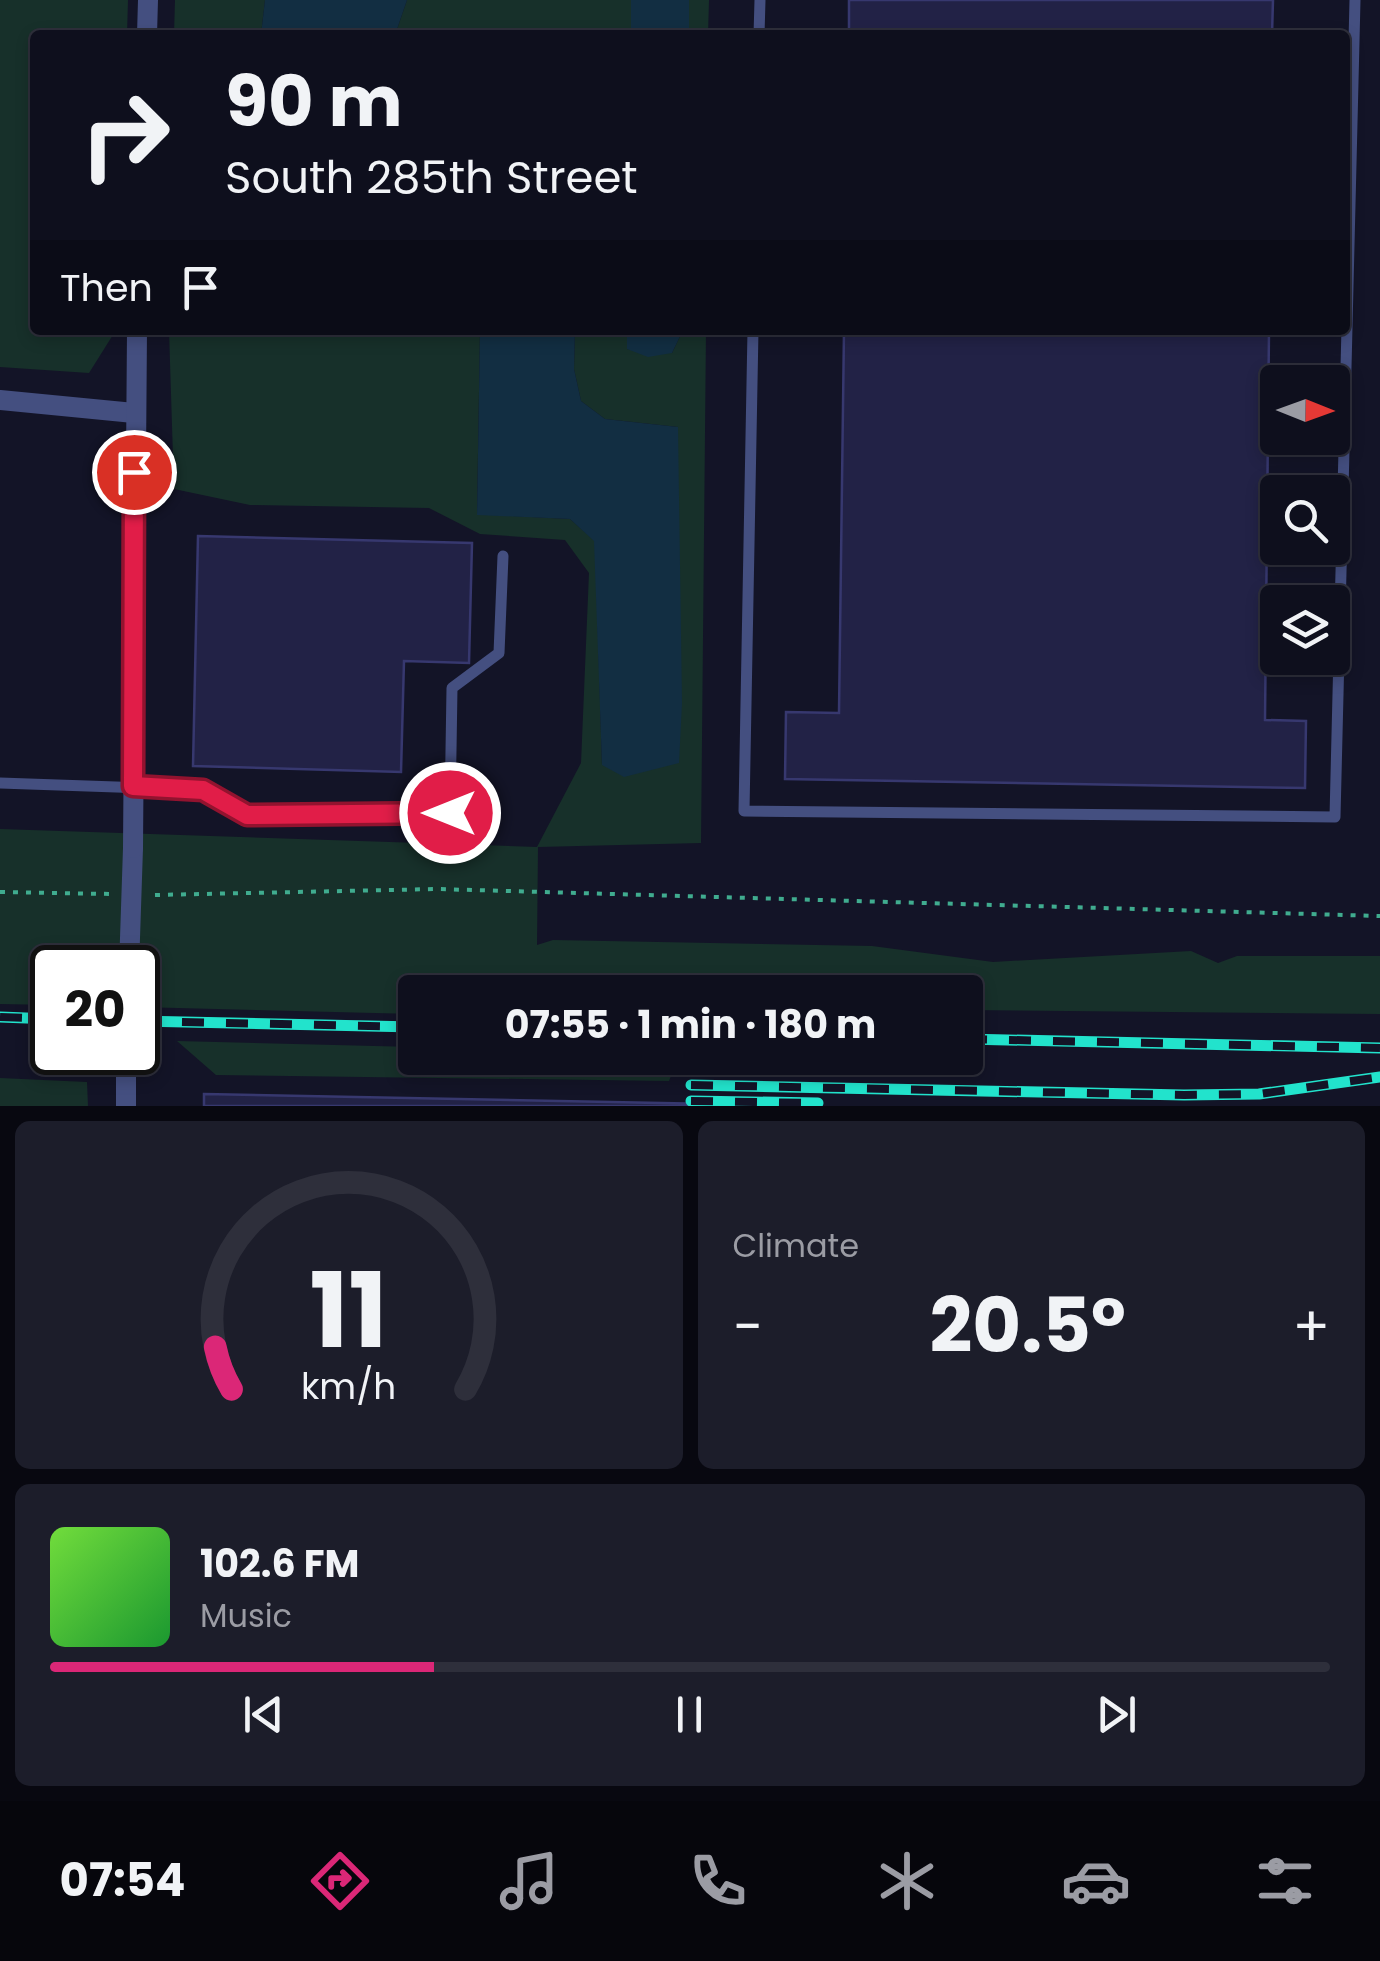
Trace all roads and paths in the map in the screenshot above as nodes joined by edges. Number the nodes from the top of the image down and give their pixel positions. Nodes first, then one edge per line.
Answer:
1 (148, 0) edge
2 (760, 0) edge
3 (1355, 0) edge
4 (146, 30) edge
5 (760, 30) edge
6 (1350, 204) edge
7 (137, 335) edge
8 (754, 335) edge
9 (1347, 335) edge
10 (0, 400) edge
11 (134, 414) junction
12 (503, 556) dead end
13 (0, 783) edge
14 (133, 786) junction
15 (0, 892) edge
16 (132, 894) junction
17 (1380, 916) edge
18 (130, 945) edge
19 (126, 1075) edge
20 (126, 1106) edge

1 - 4 street
2 - 5 lane
3 - 6 lane
7 - 11 street
8 - 9 lane
10 - 11 street
11 - 14 street
12 - 14 lane
13 - 14 lane
14 - 16 street
15 - 16 path
16 - 17 path
16 - 18 street
19 - 20 street

